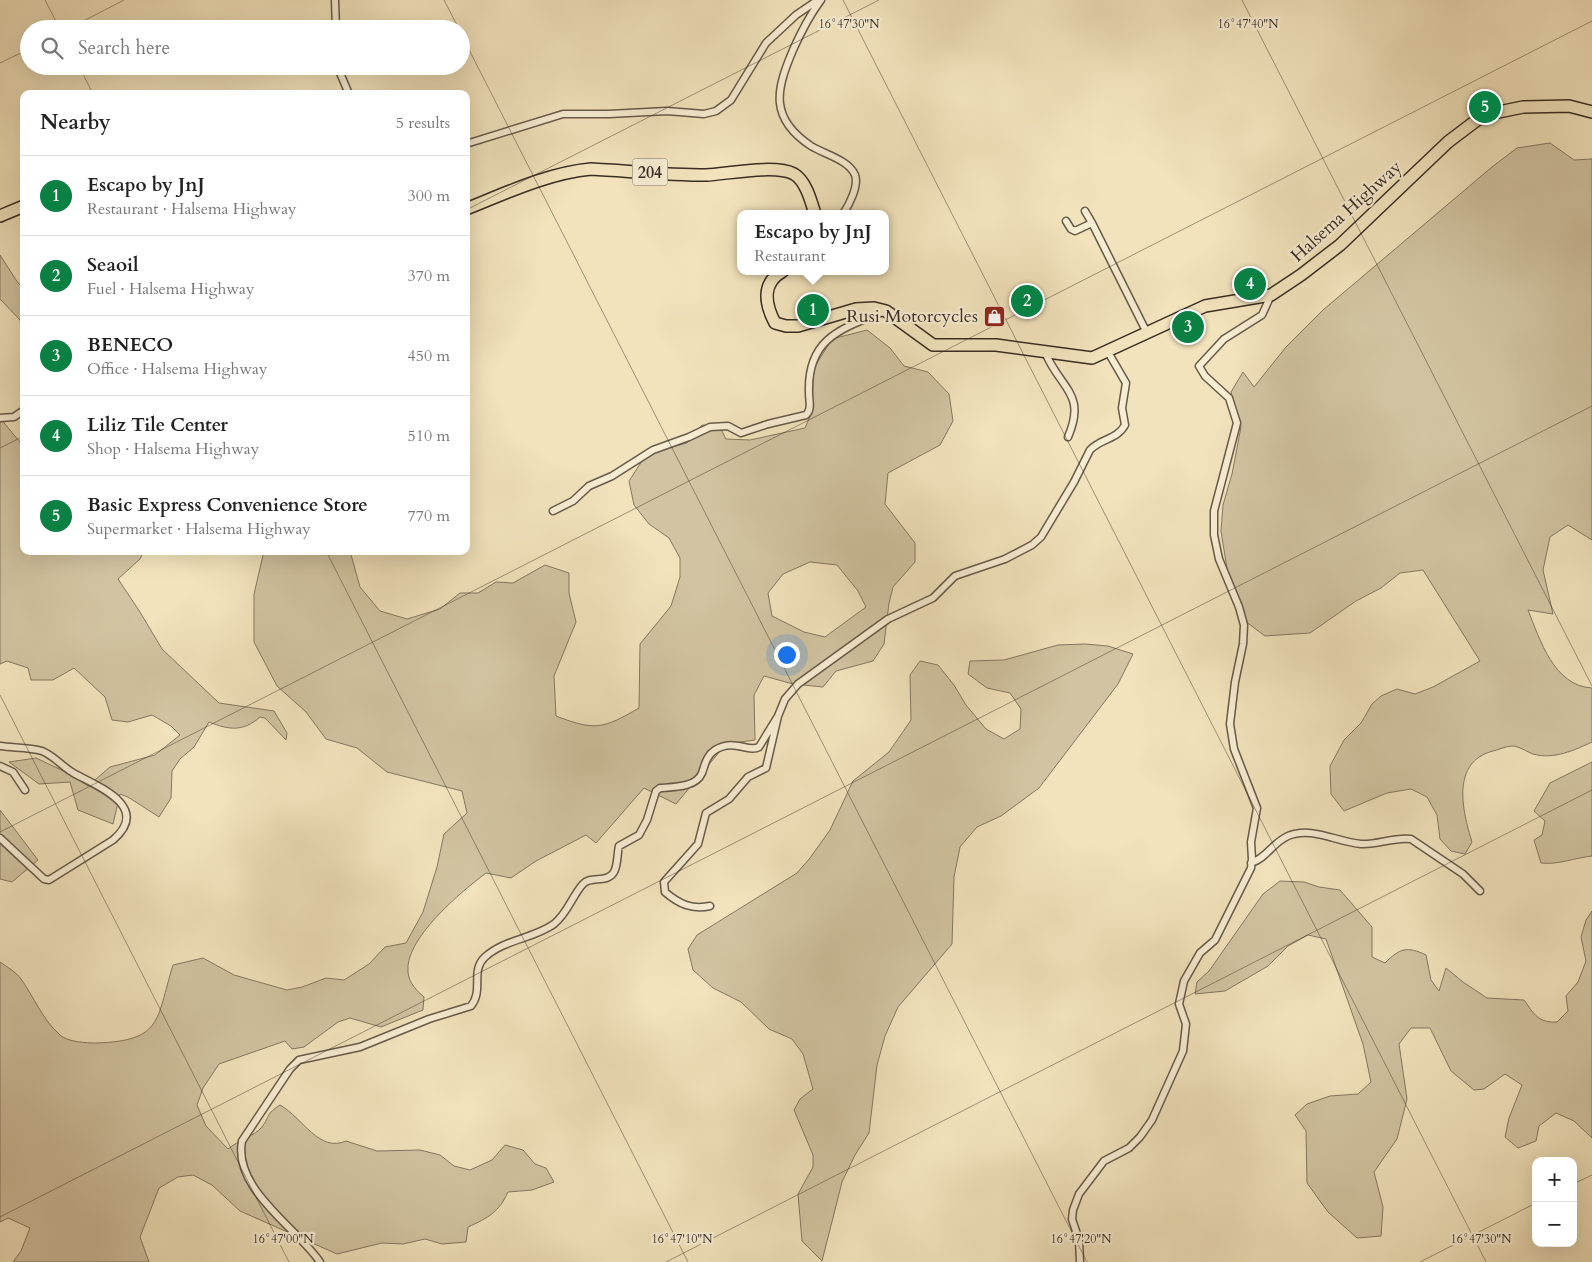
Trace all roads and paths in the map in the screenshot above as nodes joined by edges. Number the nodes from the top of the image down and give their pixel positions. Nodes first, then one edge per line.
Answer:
1 (335, 0) edge
2 (820, 0) edge
3 (336, 20) edge
4 (341, 75) edge
5 (347, 90) edge
6 (1592, 112) edge
7 (470, 143) edge
8 (470, 207) edge
9 (20, 208) edge
10 (813, 210) edge
11 (845, 210) edge
12 (1085, 211) dead end
13 (0, 216) edge
14 (1066, 221) dead end
15 (1092, 223) junction
16 (776, 275) edge
17 (1271, 295) junction
18 (886, 311) junction
19 (1147, 333) junction
20 (1045, 351) junction
21 (1108, 352) junction
22 (20, 413) edge
23 (0, 418) edge
24 (1068, 437) dead end
25 (553, 511) dead end
26 (778, 716) junction
27 (0, 746) edge
28 (0, 766) edge
29 (25, 790) dead end
30 (0, 838) edge
31 (1251, 863) junction
32 (1480, 891) dead end
33 (710, 906) dead end
34 (320, 1262) edge
35 (1080, 1262) edge

1 - 3 street
2 - 7 street
2 - 11 street
4 - 5 street
6 - 17 highway, Halsema Highway
8 - 10 highway, 204
9 - 13 highway
12 - 15 street
14 - 15 street
15 - 19 street
16 - 18 highway, Halsema Highway
17 - 19 highway, Halsema Highway
17 - 31 street
18 - 20 highway, Halsema Highway
18 - 25 street
19 - 21 highway, Halsema Highway
20 - 21 highway, Halsema Highway
20 - 24 street
21 - 26 street
22 - 23 street
26 - 33 street
26 - 34 street
27 - 30 street
28 - 29 street
31 - 32 street
31 - 35 street

